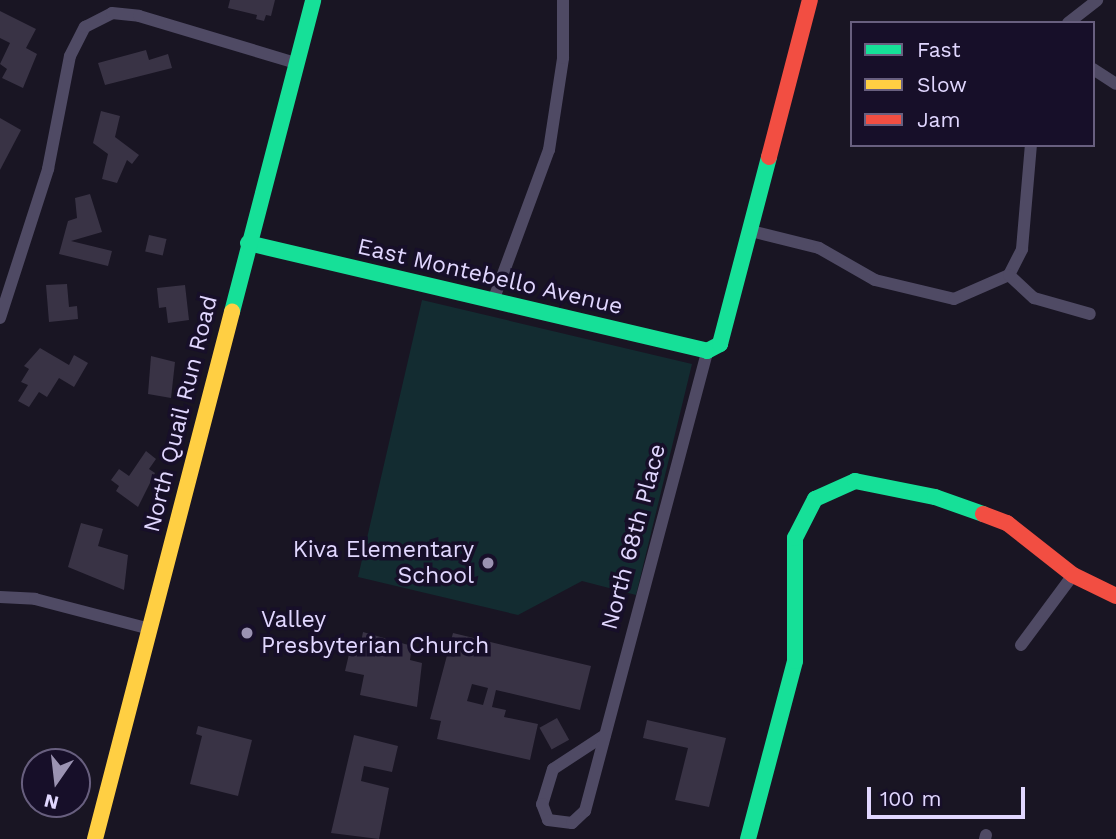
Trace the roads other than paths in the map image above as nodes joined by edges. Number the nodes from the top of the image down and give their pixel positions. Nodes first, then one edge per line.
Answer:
1 (313, 0) edge
2 (563, 0) edge
3 (810, 0) edge
4 (1097, 0) edge
5 (1071, 21) edge
6 (296, 63) junction
7 (1095, 70) edge
8 (1116, 83) edge
9 (1031, 147) edge
10 (751, 231) junction
11 (248, 243) junction
12 (1009, 275) junction
13 (493, 300) junction
14 (1090, 314) dead end
15 (0, 318) edge
16 (714, 347) junction
17 (1073, 575) junction
18 (1116, 596) edge
19 (0, 597) edge
20 (150, 629) junction
21 (1021, 645) dead end
22 (605, 735) junction
23 (95, 839) edge
24 (748, 839) edge

1 - 6 street, North Quail Run Road
2 - 13 street
3 - 10 street, North 68th Place
4 - 5 street
6 - 11 street, North Quail Run Road
6 - 15 street
7 - 8 street
9 - 12 street
10 - 12 street
10 - 16 street, North 68th Place
11 - 13 street, East Montebello Avenue
11 - 20 street, North Quail Run Road
12 - 14 street
13 - 16 street, East Montebello Avenue
16 - 22 street, North 68th Place
17 - 18 street
17 - 21 street
17 - 24 street
19 - 20 street
20 - 23 street, North Quail Run Road
22 - 22 street, North 68th Place

